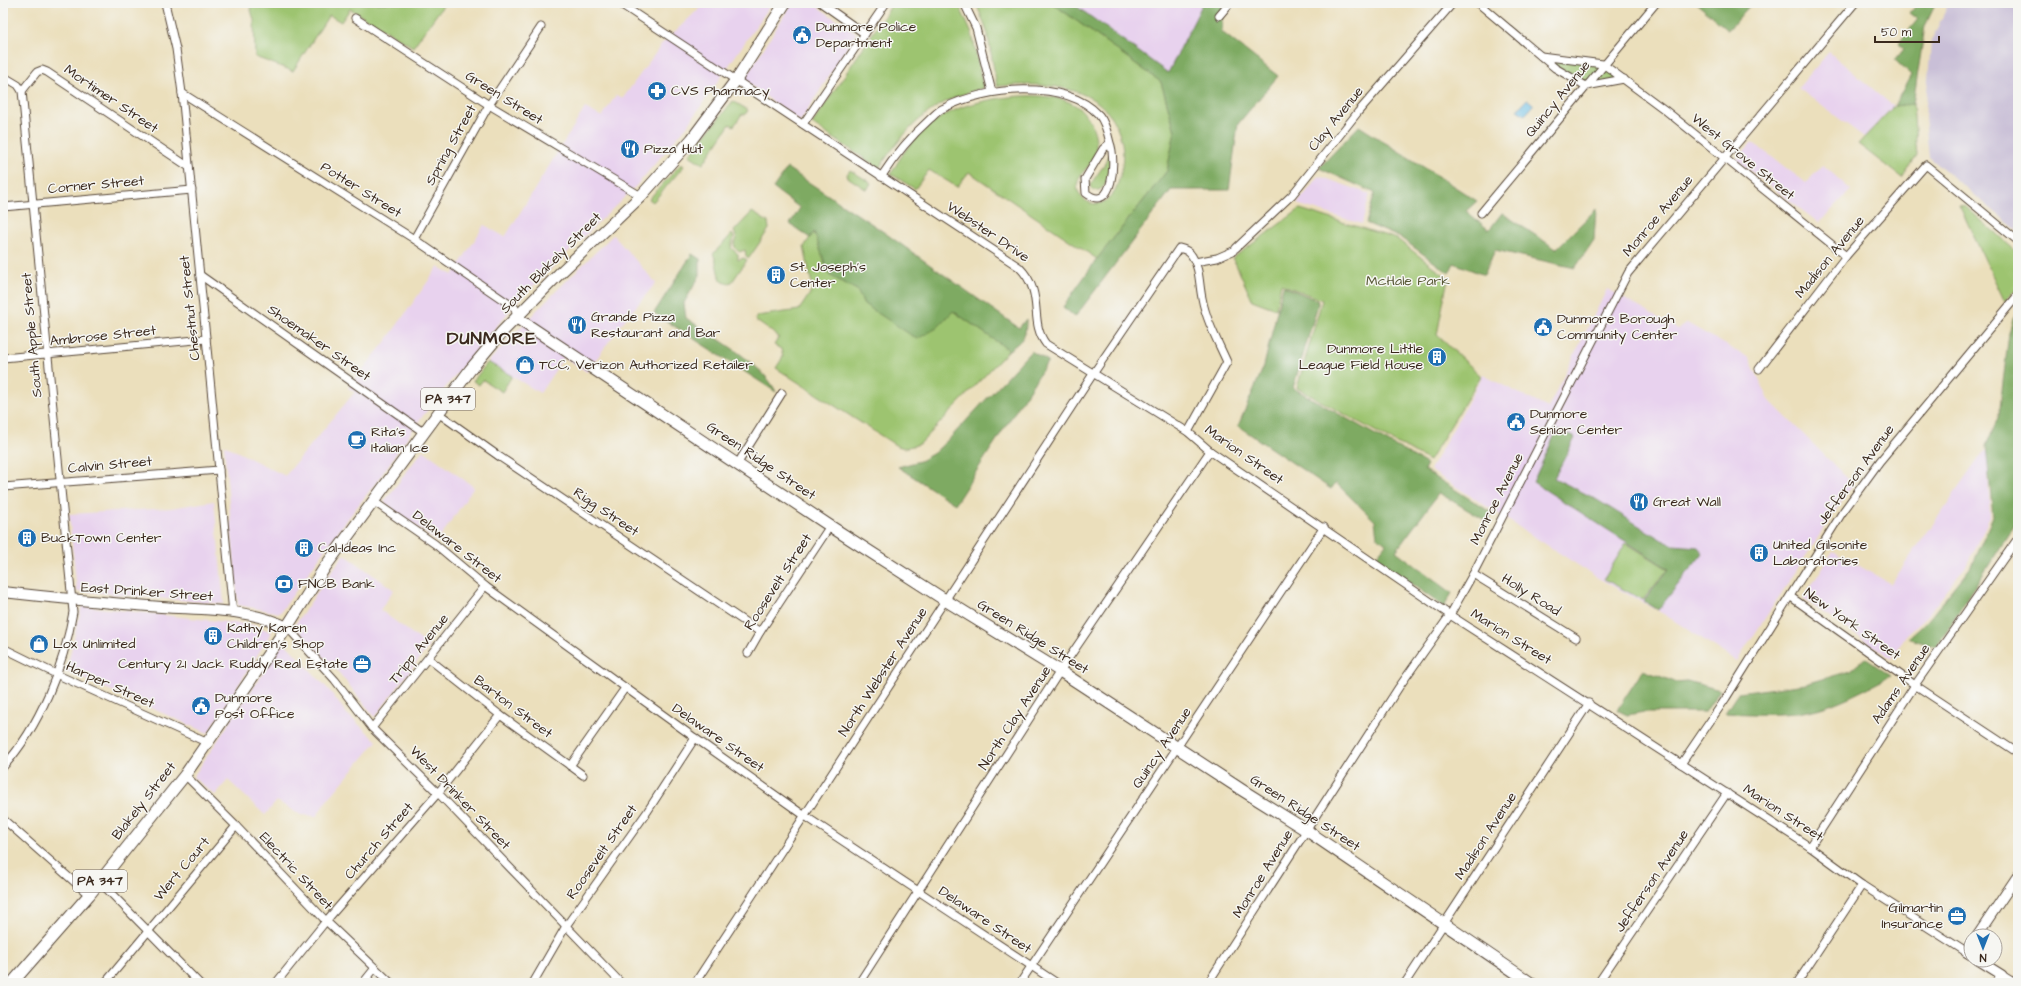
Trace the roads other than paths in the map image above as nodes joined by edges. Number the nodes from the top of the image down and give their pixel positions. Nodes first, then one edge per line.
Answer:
1 (165, 3) edge
2 (618, 3) edge
3 (785, 3) edge
4 (821, 3) edge
5 (886, 3) edge
6 (964, 3) edge
7 (1230, 3) edge
8 (1453, 3) edge
9 (1478, 3) edge
10 (1656, 3) edge
11 (1855, 3) edge
12 (1219, 16) dead end
13 (355, 18) dead end
14 (541, 27) dead end
15 (865, 34) junction
16 (1541, 56) junction
17 (1604, 64) junction
18 (3, 76) edge
19 (1624, 79) junction
20 (736, 80) junction
21 (1586, 86) junction
22 (22, 91) junction
23 (992, 92) junction
24 (182, 93) junction
25 (489, 105) junction
26 (803, 124) junction
27 (1110, 143) junction
28 (1724, 157) junction
29 (189, 167) junction
30 (881, 177) junction
31 (192, 190) junction
32 (641, 196) junction
33 (33, 204) junction
34 (3, 206) edge
35 (1481, 212) dead end
36 (414, 239) junction
37 (2018, 241) edge
38 (1846, 256) junction
39 (1195, 262) junction
40 (200, 275) junction
41 (2018, 295) edge
42 (517, 318) junction
43 (1040, 336) joint
44 (206, 338) junction
45 (47, 354) junction
46 (3, 358) edge
47 (1759, 369) dead end
48 (1094, 374) junction
49 (782, 393) dead end
50 (438, 413) junction
51 (423, 432) junction
52 (1188, 432) junction
53 (1210, 451) junction
54 (738, 463) junction
55 (219, 470) junction
56 (59, 483) junction
57 (3, 487) edge
58 (373, 501) junction
59 (830, 526) junction
60 (1324, 528) junction
61 (2018, 538) edge
62 (1473, 574) junction
63 (485, 586) junction
64 (3, 592) edge
65 (1791, 597) junction
66 (73, 600) junction
67 (945, 600) junction
68 (233, 613) junction
69 (1450, 615) junction
70 (286, 627) junction
71 (760, 632) junction
72 (1576, 638) dead end
73 (3, 648) edge
74 (748, 653) dead end
75 (429, 659) junction
76 (1060, 671) junction
77 (58, 675) junction
78 (1915, 685) junction
79 (625, 688) junction
80 (1589, 703) junction
81 (500, 715) junction
82 (372, 728) junction
83 (695, 738) junction
84 (208, 743) junction
85 (1178, 748) junction
86 (2018, 753) edge
87 (1681, 764) junction
88 (570, 766) junction
89 (3, 767) edge
90 (185, 775) junction
91 (583, 775) dead end
92 (438, 793) junction
93 (1727, 793) junction
94 (805, 816) junction
95 (3, 819) edge
96 (236, 826) junction
97 (1306, 830) junction
98 (1810, 847) junction
99 (2018, 875) edge
100 (100, 882) junction
101 (1862, 885) junction
102 (919, 892) junction
103 (89, 895) junction
104 (326, 921) junction
105 (1444, 923) junction
106 (566, 926) junction
107 (1982, 928) edge
108 (148, 930) junction
109 (1963, 947) edge
110 (1031, 966) junction
111 (375, 968) junction
112 (1987, 968) edge
113 (1999, 979) edge
114 (12, 983) edge
115 (105, 983) edge
116 (199, 983) edge
117 (276, 983) edge
118 (363, 983) edge
119 (391, 983) edge
120 (533, 983) edge
121 (621, 983) edge
122 (695, 983) edge
123 (860, 983) edge
124 (1020, 983) edge
125 (1057, 983) edge
126 (1208, 983) edge
127 (1405, 983) edge
128 (1531, 983) edge
129 (1598, 983) edge
130 (1797, 983) edge
131 (2015, 983) edge

1 - 24 street, Chestnut Street
2 - 20 street, Webster Drive
3 - 20 main road, South Blakely Street
4 - 15 street
5 - 15 street
6 - 23 street
7 - 12 street
8 - 39 street, Clay Avenue
9 - 16 street
10 - 17 street, Quincy Avenue
11 - 28 street, Monroe Avenue
13 - 25 street, Green Street
14 - 25 street, Spring Street
15 - 26 street
16 - 17 street, West Grove Street
16 - 21 street
17 - 19 street, West Grove Street
17 - 21 street, Quincy Avenue
18 - 22 street
19 - 21 street
19 - 28 street, West Grove Street
20 - 26 street, Webster Drive
20 - 32 main road, South Blakely Street
21 - 35 street, Quincy Avenue
22 - 29 street, Mortimer Street
22 - 33 street, South Apple Street
23 - 27 street
23 - 30 street
24 - 29 street, Chestnut Street
24 - 36 street, Potter Street
25 - 32 street, Green Street
25 - 36 street, Spring Street
26 - 30 street, Webster Drive
27 - 27 street
28 - 38 street, West Grove Street
28 - 62 street, Monroe Avenue
29 - 31 street, Chestnut Street
30 - 43 street, Webster Drive
31 - 33 street, Corner Street
31 - 40 street, Chestnut Street
32 - 42 main road, South Blakely Street
33 - 34 street, Corner Street
33 - 45 street, South Apple Street
36 - 42 street, Potter Street
37 - 38 street, Madison Avenue
38 - 47 street, Madison Avenue
39 - 48 street
39 - 52 street
40 - 44 street, Chestnut Street
40 - 51 street, Shoemaker Street
41 - 65 street, Jefferson Avenue
42 - 50 main road, South Blakely Street / PA 347
42 - 54 main road, Green Ridge Street
43 - 48 street, Marion Street
44 - 45 street, Ambrose Street
44 - 55 street, Chestnut Street
45 - 46 street, Ambrose Street
45 - 56 street, South Apple Street
48 - 52 street, Marion Street
48 - 67 street, North Webster Avenue
49 - 54 street
50 - 51 main road, South Blakely Street / PA 347
50 - 71 street, Rigg Street
51 - 58 main road, South Blakely Street / PA 347
52 - 53 street, Marion Street
53 - 60 street, Marion Street
53 - 76 street, North Clay Avenue
54 - 59 main road, Green Ridge Street
55 - 56 street, Calvin Street
55 - 68 street, Chestnut Street
56 - 57 street, Calvin Street
56 - 66 street, South Apple Street
58 - 63 street, Delaware Street
58 - 70 main road, South Blakely Street / PA 347
59 - 67 main road, Green Ridge Street
59 - 71 street, Roosevelt Street
60 - 69 street, Marion Street
60 - 85 street, Quincy Avenue
61 - 78 street, Adams Avenue
62 - 69 street, Monroe Avenue
62 - 72 street, Holly Road
63 - 75 street, Tripp Avenue
63 - 79 street, Delaware Street
64 - 66 main road, East Drinker Street
65 - 78 street, New York Street
65 - 87 street, Jefferson Avenue
66 - 68 main road, East Drinker Street
66 - 77 street, South Apple Street
67 - 76 main road, Green Ridge Street
67 - 94 street, North Webster Avenue
68 - 70 main road, East Drinker Street
69 - 80 street, Marion Street
69 - 97 street, Monroe Avenue
70 - 82 street, West Drinker Street
70 - 84 main road, Blakely Street / PA 347
71 - 74 street, Roosevelt Street
73 - 77 street, Harper Street
75 - 81 street, Barton Street
75 - 82 street, Tripp Avenue
76 - 85 main road, Green Ridge Street
76 - 102 street, North Clay Avenue
77 - 84 street, Harper Street
77 - 89 street, South Apple Street
78 - 86 street, New York Street
78 - 98 street, Adams Avenue
79 - 83 street, Delaware Street
79 - 88 street
80 - 87 street, Marion Street
80 - 105 street, Madison Avenue
81 - 88 street, Barton Street
81 - 92 street, Church Street
82 - 92 street, West Drinker Street
83 - 94 street, Delaware Street
83 - 106 street, Roosevelt Street
84 - 90 main road, Blakely Street / PA 347
85 - 97 main road, Green Ridge Street
85 - 110 street, Quincy Avenue
87 - 93 street, Marion Street
88 - 91 street, Barton Street
90 - 96 street, Electric Street
90 - 100 main road, Blakely Street / PA 347
92 - 104 street, Church Street
92 - 106 street, West Drinker Street
93 - 98 street, Marion Street
93 - 129 street, Jefferson Avenue
94 - 102 street, Delaware Street
94 - 122 street, North Webster Avenue
95 - 103 street
96 - 104 street, Electric Street
96 - 108 street, Wert Court
97 - 105 main road, Green Ridge Street
97 - 126 street, Monroe Avenue
98 - 101 street, Marion Street
99 - 107 street
100 - 103 main road, Blakely Street / PA 347
100 - 108 street
101 - 109 street, Marion Street
101 - 130 street
102 - 110 street, Delaware Street
102 - 123 street, North Clay Avenue
103 - 114 main road, Blakely Street / PA 347
104 - 111 street, Electric Street
104 - 117 street, Church Street
105 - 127 street, Madison Avenue
105 - 128 main road, Green Ridge Street
106 - 120 street, Roosevelt Street
106 - 121 street, West Drinker Street
108 - 115 street, Wert Court
108 - 116 street
110 - 124 street, Quincy Avenue
110 - 125 street, Delaware Street
111 - 118 street
111 - 119 street, Electric Street
112 - 113 street
113 - 131 street

